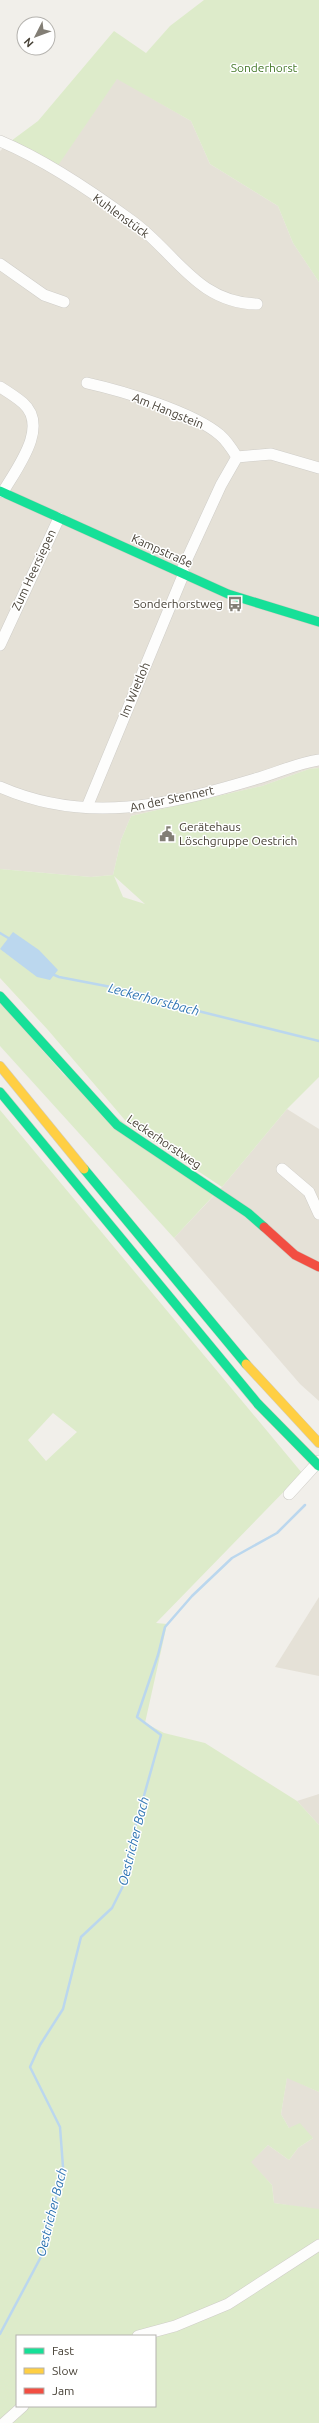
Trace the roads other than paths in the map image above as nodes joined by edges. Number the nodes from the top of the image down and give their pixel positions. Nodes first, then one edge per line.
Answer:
1 (0, 141) edge
2 (0, 264) edge
3 (64, 302) dead end
4 (257, 304) dead end
5 (87, 382) dead end
6 (0, 387) edge
7 (237, 457) junction
8 (319, 468) edge
9 (1, 491) edge
10 (59, 518) junction
11 (183, 573) junction
12 (319, 622) edge
13 (0, 645) edge
14 (319, 760) edge
15 (0, 788) edge
16 (87, 808) junction
17 (0, 996) edge
18 (0, 1066) edge
19 (0, 1092) edge
20 (0, 1097) edge
21 (21, 1116) junction
22 (282, 1169) dead end
23 (319, 1214) edge
24 (319, 1267) edge
25 (319, 1443) edge
26 (319, 1461) edge
27 (319, 1466) edge
28 (289, 1494) dead end
29 (319, 2245) edge
30 (142, 2335) edge
31 (22, 2407) edge
32 (4, 2423) edge

1 - 4 street, Kuhlenstück
2 - 3 street
5 - 7 street, Am Hangstein
6 - 9 street
7 - 8 street
7 - 11 street
9 - 10 main road, Kampstraße
10 - 11 main road, Kampstraße
10 - 13 street, Zum Heersiepen
11 - 12 main road, Kampstraße
11 - 16 street, Im Wietloh
14 - 16 street, An der Stennert
15 - 16 street, An der Stennert
17 - 24 main road, Leckerhorstweg
18 - 25 main road
19 - 21 main road
20 - 21 main road
21 - 27 main road, bridge
22 - 23 street
26 - 28 street
29 - 30 street
31 - 32 street

